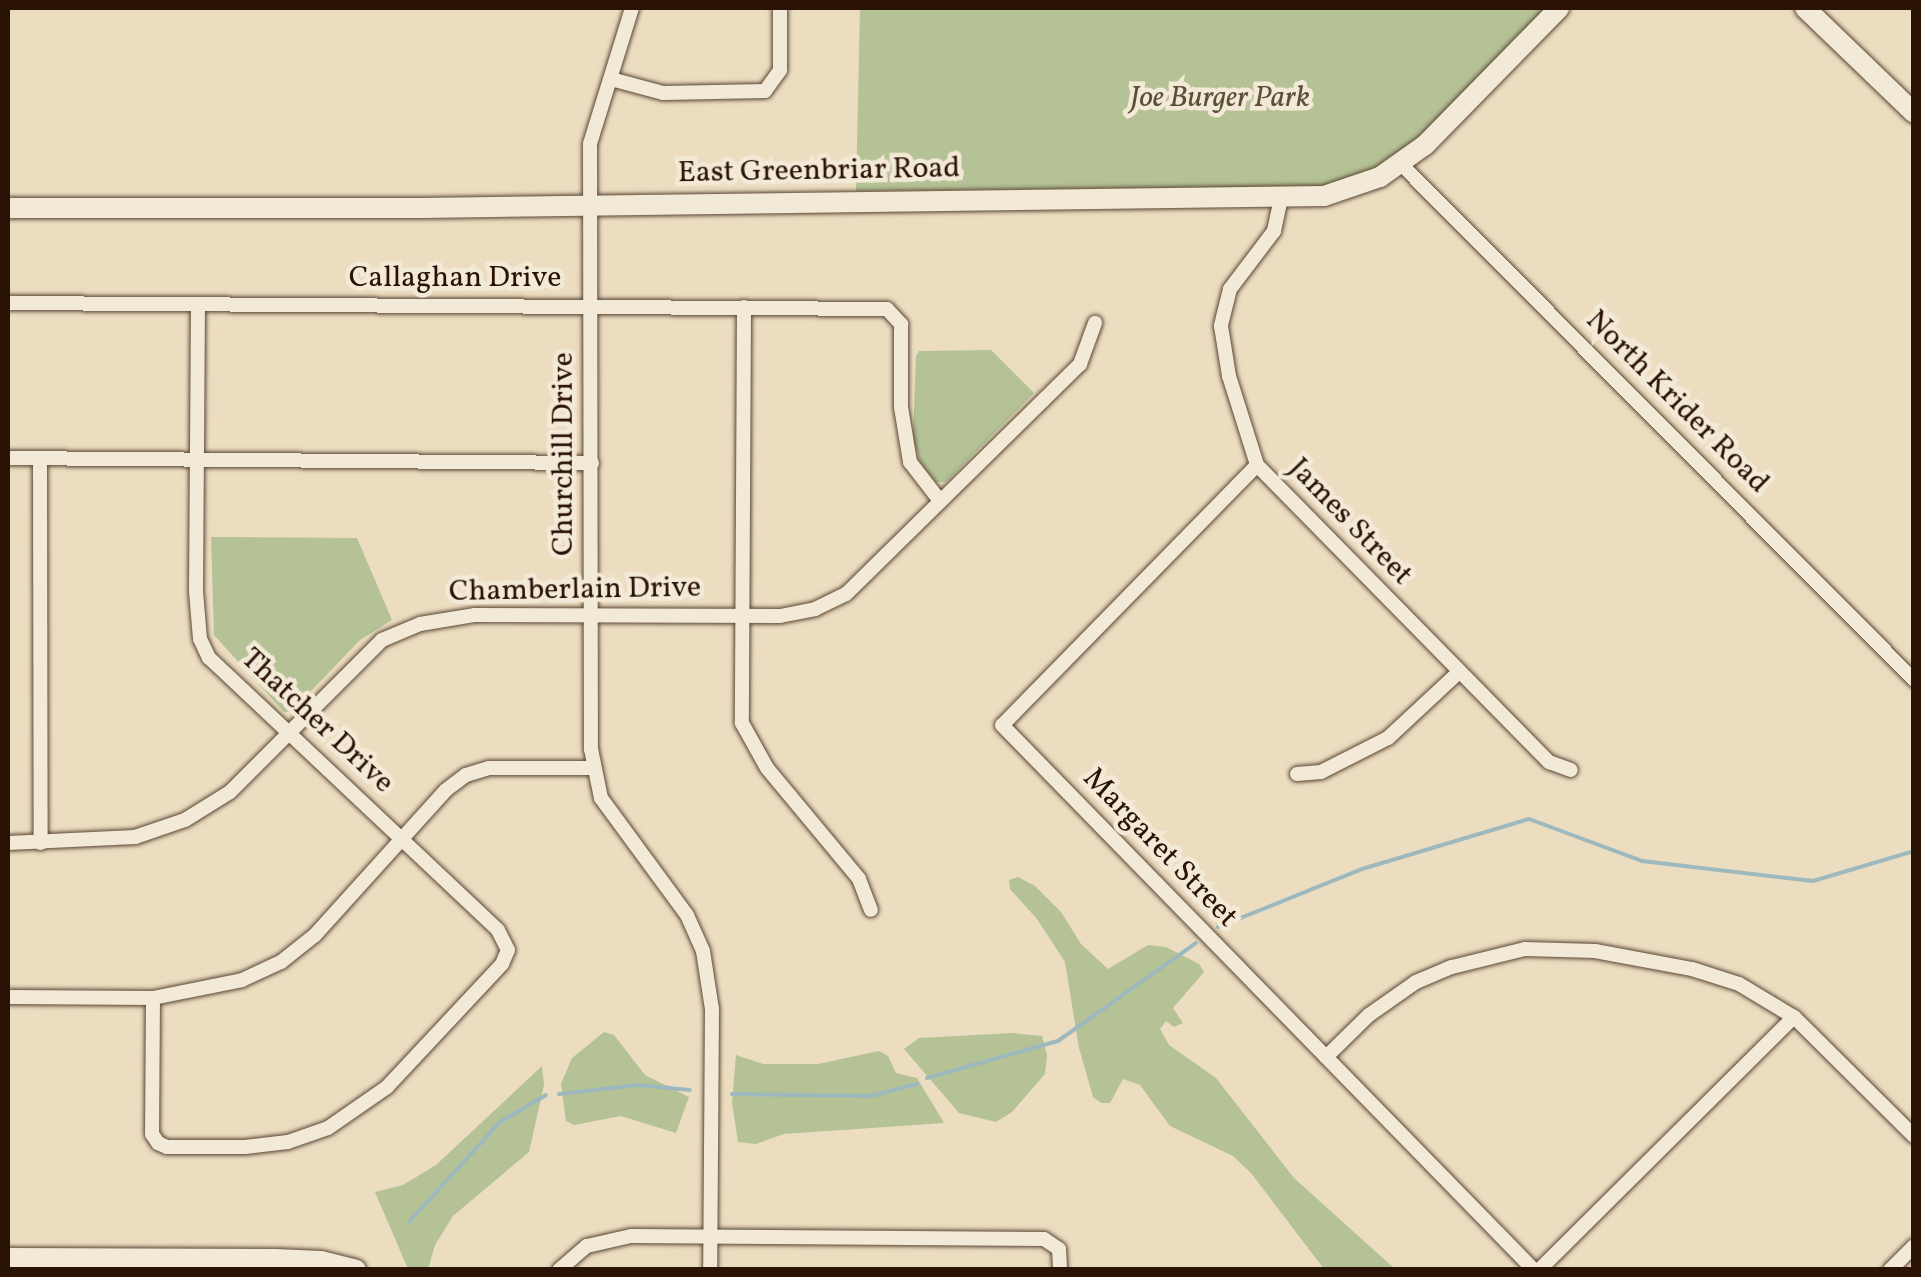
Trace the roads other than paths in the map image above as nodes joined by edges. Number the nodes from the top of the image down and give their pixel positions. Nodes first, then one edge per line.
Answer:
1 (632, 8) edge
2 (780, 8) edge
3 (1559, 8) edge
4 (1806, 8) edge
5 (610, 79) junction
6 (1914, 113) edge
7 (1401, 164) junction
8 (1281, 198) junction
9 (593, 206) junction
10 (8, 208) edge
11 (8, 303) edge
12 (198, 304) junction
13 (592, 306) junction
14 (744, 307) junction
15 (1095, 323) dead end
16 (8, 458) edge
17 (40, 458) junction
18 (197, 459) junction
19 (592, 464) junction
20 (1257, 465) junction
21 (940, 502) junction
22 (591, 615) junction
23 (743, 615) junction
24 (1458, 672) junction
25 (1914, 680) edge
26 (286, 735) junction
27 (592, 768) junction
28 (1571, 770) dead end
29 (1298, 774) dead end
30 (403, 838) junction
31 (8, 843) edge
32 (41, 843) junction
33 (871, 910) dead end
34 (8, 997) edge
35 (153, 998) junction
36 (1794, 1017) junction
37 (1326, 1057) junction
38 (1914, 1136) edge
39 (711, 1238) junction
40 (1914, 1246) edge
41 (8, 1258) edge
42 (356, 1270) edge
43 (559, 1270) edge
44 (710, 1270) edge
45 (1060, 1270) edge
46 (1536, 1270) edge
47 (1890, 1270) edge

1 - 5 street, Churchill Drive
2 - 5 street
3 - 7 street, East Greenbriar Road
4 - 6 street
5 - 9 street, Churchill Drive
7 - 8 street, East Greenbriar Road
7 - 25 street, North Krider Road
8 - 9 street, East Greenbriar Road
8 - 20 street, James Street
9 - 10 street, East Greenbriar Road
9 - 13 street, Churchill Drive
11 - 12 street, Callaghan Drive
12 - 13 street, Callaghan Drive
12 - 18 street, Thatcher Drive
13 - 14 street, Callaghan Drive
13 - 19 street, Churchill Drive
14 - 21 street, Callaghan Drive
14 - 23 street
15 - 21 street, Chamberlain Drive
16 - 17 street
17 - 18 street
17 - 32 street
18 - 19 street
18 - 26 street, Thatcher Drive
19 - 22 street, Churchill Drive
20 - 24 street, James Street
20 - 37 street, Margaret Street
21 - 23 street, Chamberlain Drive
22 - 23 street, Chamberlain Drive
22 - 26 street, Chamberlain Drive
22 - 27 street, Churchill Drive
23 - 33 street
24 - 28 street, James Street
24 - 29 street
26 - 30 street, Thatcher Drive
26 - 32 street, Chamberlain Drive
27 - 30 street
27 - 39 street, Churchill Drive
30 - 35 street
30 - 35 street, Thatcher Drive
31 - 32 street, Chamberlain Drive
34 - 35 street
36 - 37 street
36 - 38 street
36 - 46 street
37 - 46 street, Margaret Street
39 - 43 street
39 - 44 street, Churchill Drive
39 - 45 street
40 - 47 street
41 - 42 street

